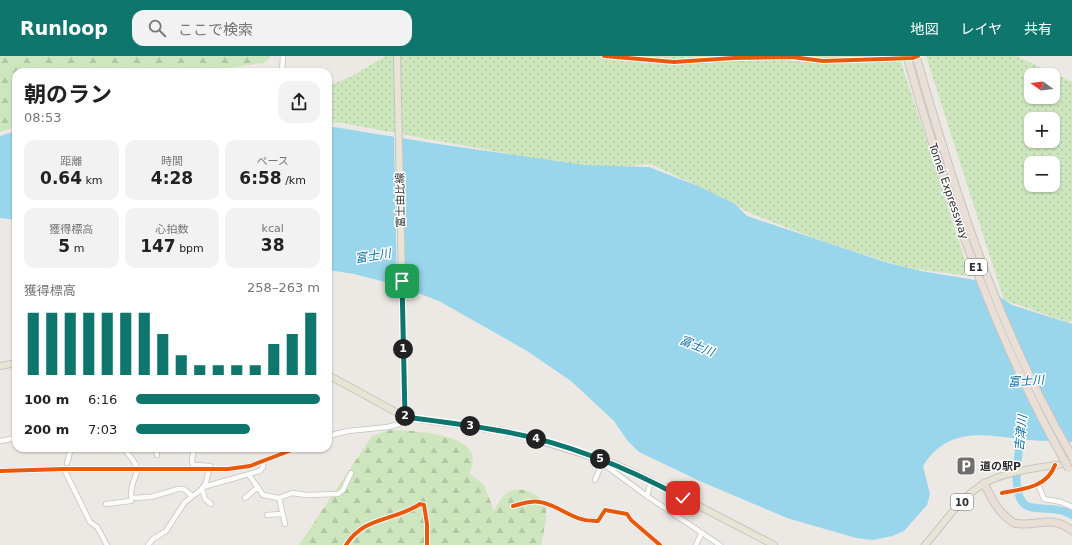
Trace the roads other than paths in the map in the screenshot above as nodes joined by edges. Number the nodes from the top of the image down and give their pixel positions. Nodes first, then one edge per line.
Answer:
1 (283, 56) edge
2 (397, 56) edge
3 (604, 56) edge
4 (908, 56) edge
5 (917, 56) edge
6 (282, 68) edge
7 (12, 364) edge
8 (0, 366) edge
9 (332, 377) edge
10 (405, 417) junction
11 (332, 435) edge
12 (12, 439) edge
13 (0, 441) edge
14 (70, 452) edge
15 (126, 452) edge
16 (157, 452) edge
17 (193, 452) edge
18 (287, 452) edge
19 (157, 455) dead end
20 (1072, 456) edge
21 (263, 461) junction
22 (67, 463) dead end
23 (1056, 465) junction
24 (1071, 468) edge
25 (64, 469) junction
26 (138, 469) junction
27 (210, 470) junction
28 (0, 472) edge
29 (351, 473) dead end
30 (249, 475) junction
31 (595, 480) dead end
32 (651, 481) junction
33 (984, 483) junction
34 (1036, 486) junction
35 (258, 487) junction
36 (202, 488) junction
37 (1002, 493) dead end
38 (192, 496) junction
39 (647, 496) junction
40 (245, 498) dead end
41 (279, 498) junction
42 (131, 501) dead end
43 (106, 504) dead end
44 (211, 504) dead end
45 (512, 506) dead end
46 (1072, 507) edge
47 (281, 514) junction
48 (267, 515) dead end
49 (285, 524) dead end
50 (1072, 531) edge
51 (701, 534) junction
52 (107, 545) edge
53 (148, 545) edge
54 (346, 545) edge
55 (427, 545) edge
56 (660, 545) edge
57 (696, 545) edge
58 (720, 545) edge
59 (774, 545) edge
60 (925, 545) edge

1 - 6 street
2 - 10 main road, 富士由比線
3 - 5 street
4 - 24 highway, Tomei Expressway / E1, bridge
5 - 20 highway, Tomei Expressway / E1, bridge
7 - 8 main road
9 - 10 main road
10 - 11 street
10 - 32 main road
12 - 13 street
14 - 22 street
15 - 26 street
16 - 19 street
17 - 27 street
18 - 21 street
21 - 27 street
21 - 30 street
23 - 24 main road, 10
23 - 33 main road, 10
23 - 34 street
25 - 26 street
25 - 28 street
25 - 52 street
26 - 27 street
26 - 38 street
27 - 36 street
29 - 41 street
30 - 35 street
30 - 36 street
31 - 39 street
32 - 39 street
32 - 59 main road
33 - 50 highway
33 - 60 main road, 10
34 - 37 street
34 - 46 street
35 - 40 street
35 - 41 street
36 - 38 street
36 - 44 street
38 - 53 street
39 - 51 street
41 - 47 street
42 - 43 street
45 - 56 street
47 - 48 street
47 - 49 street
51 - 57 street
51 - 58 street
54 - 55 street

